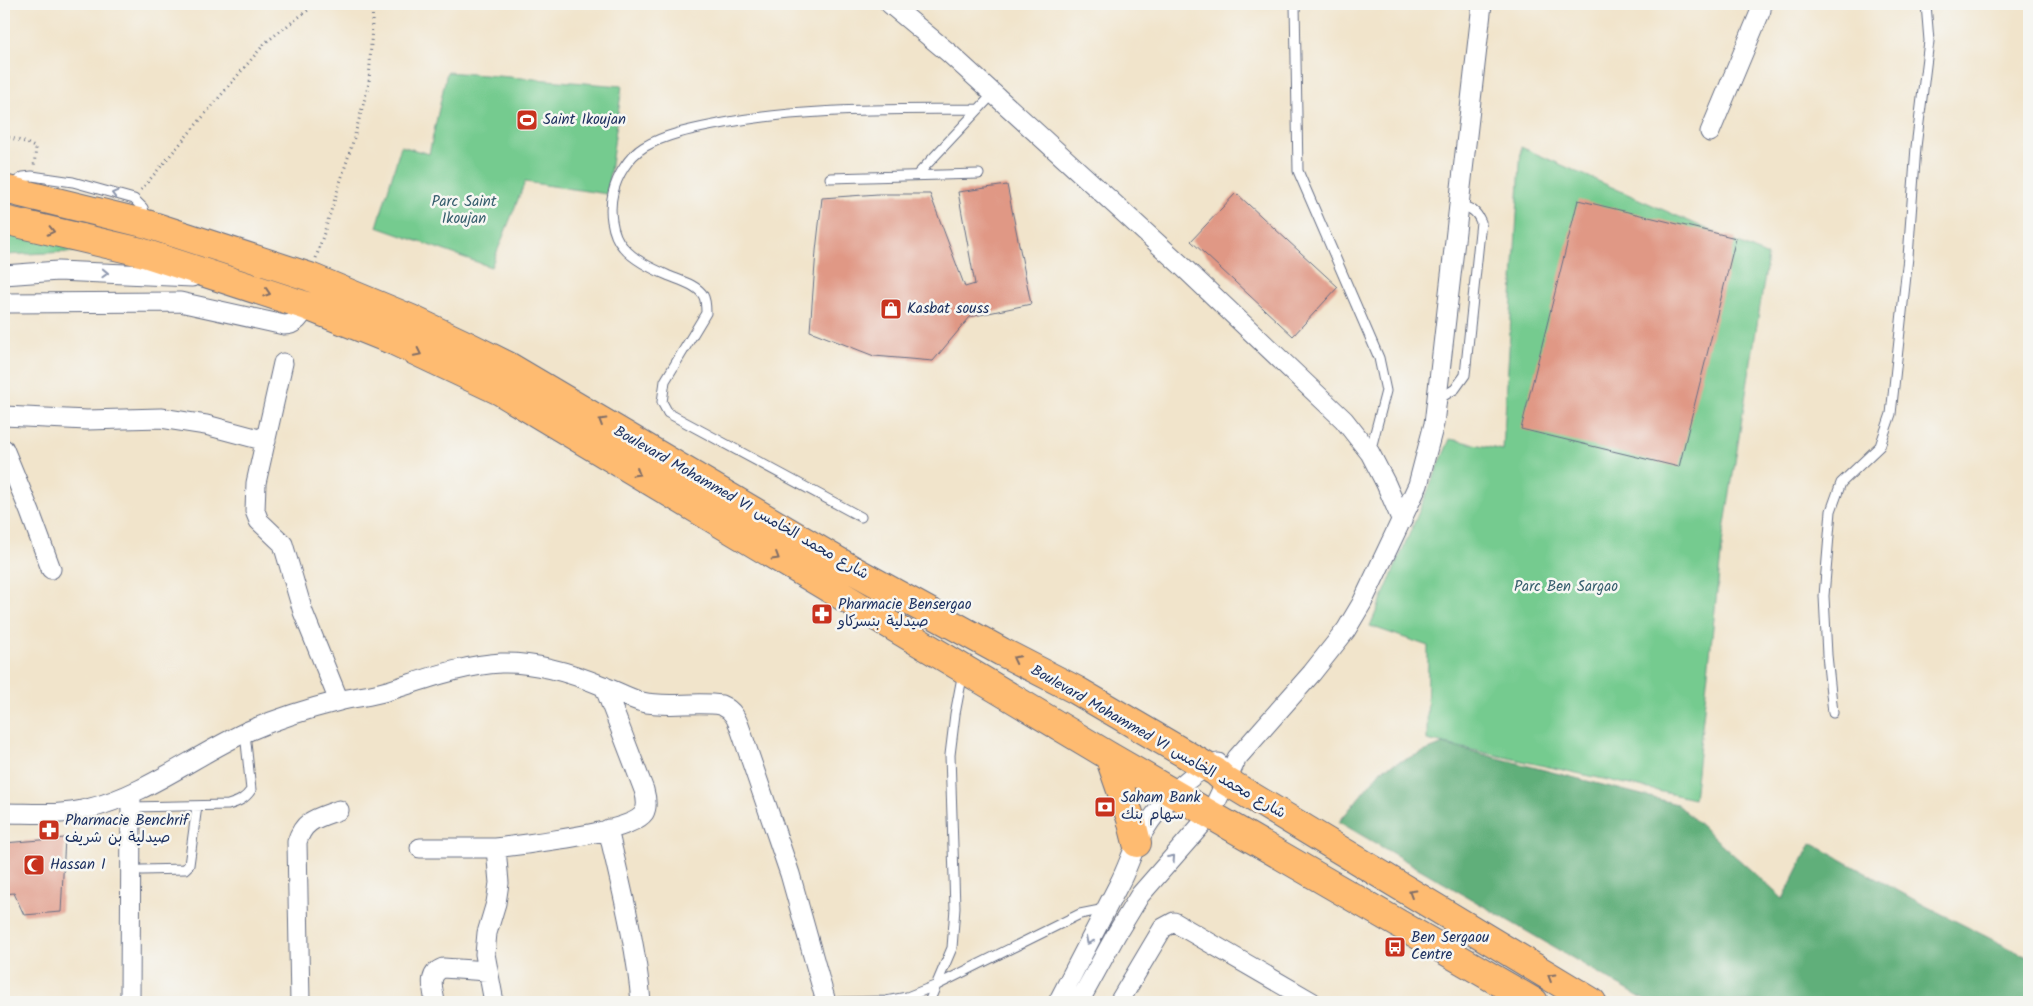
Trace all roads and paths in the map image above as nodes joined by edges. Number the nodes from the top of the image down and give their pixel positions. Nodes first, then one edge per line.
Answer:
1 (316, 4) edge
2 (373, 4) edge
3 (890, 4) edge
4 (1295, 4) edge
5 (1482, 4) edge
6 (1761, 4) edge
7 (1926, 4) edge
8 (993, 94) junction
9 (980, 109) junction
10 (1710, 132) dead end
11 (4, 136) edge
12 (979, 174) dead end
13 (917, 175) junction
14 (32, 176) junction
15 (830, 178) dead end
16 (5, 189) edge
17 (134, 199) junction
18 (1459, 205) junction
19 (4, 220) edge
20 (147, 224) junction
21 (4, 275) edge
22 (310, 277) junction
23 (221, 278) junction
24 (4, 304) edge
25 (307, 306) junction
26 (283, 363) dead end
27 (1437, 400) junction
28 (4, 416) edge
29 (266, 441) junction
30 (4, 449) edge
31 (1370, 453) junction
32 (861, 517) dead end
33 (1402, 521) junction
34 (51, 569) dead end
35 (964, 669) junction
36 (604, 686) junction
37 (339, 701) junction
38 (1833, 713) dead end
39 (245, 733) junction
40 (1109, 756) junction
41 (1223, 768) junction
42 (1174, 793) junction
43 (131, 801) junction
44 (197, 806) junction
45 (339, 810) dead end
46 (4, 813) edge
47 (1210, 815) junction
48 (608, 829) junction
49 (1137, 843) junction
50 (420, 848) dead end
51 (496, 848) junction
52 (142, 870) dead end
53 (1105, 909) junction
54 (487, 971) junction
55 (937, 985) junction
56 (130, 1002) edge
57 (300, 1002) edge
58 (435, 1002) edge
59 (494, 1002) edge
60 (641, 1002) edge
61 (826, 1002) edge
62 (838, 1002) edge
63 (929, 1002) edge
64 (1058, 1002) edge
65 (1079, 1002) edge
66 (1119, 1002) edge
67 (1312, 1002) edge
68 (1534, 1002) edge
69 (1592, 1002) edge

1 - 17 path
2 - 22 path
3 - 8 street
4 - 31 lane
5 - 18 street
6 - 10 street
7 - 38 lane
8 - 9 lane
8 - 31 street
9 - 13 lane
9 - 32 lane
11 - 14 path
12 - 13 lane
13 - 15 lane
14 - 16 lane
17 -> 14 lane
16 - 20 main road, Boulevard Mohammed VI شارع محمد الخامس
17 - 20 lane
18 - 27 street
18 - 27 lane
19 -> 23 main road, Boulevard Mohammed VI شارع محمد الخامس
20 - 22 main road, Boulevard Mohammed VI شارع محمد الخامس
21 -> 23 street
41 -> 22 main road, Boulevard Mohammed VI شارع محمد الخامس
23 -> 25 main road, Boulevard Mohammed VI شارع محمد الخامس
24 - 25 street
25 -> 35 main road, Boulevard Mohammed VI شارع محمد الخامس
26 - 29 street
27 - 33 street
28 - 29 street
29 - 37 street
30 - 34 street
31 - 33 street
33 - 41 street
35 - 40 main road, Boulevard Mohammed VI شارع محمد الخامس
35 - 55 lane
36 - 37 street
36 - 48 street
36 - 61 street
37 - 39 street
39 - 43 street
39 - 44 lane
40 - 42 main road, Boulevard Mohammed VI شارع محمد الخامس
40 - 49 main road
41 - 42 street
41 - 47 street
69 -> 41 main road, Boulevard Mohammed VI شارع محمد الخامس
42 - 47 main road, Boulevard Mohammed VI شارع محمد الخامس
42 - 49 street
43 - 44 lane
43 - 46 street
43 - 56 street
44 - 52 lane
45 - 57 street
65 -> 47 street
47 - 68 main road, Boulevard Mohammed VI شارع محمد الخامس
48 - 51 street
48 - 60 street
49 - 53 street
50 - 51 street
51 - 54 street
53 - 55 lane
53 -> 64 street
54 - 58 street
54 - 59 street
55 - 62 lane
55 - 63 lane
66 - 67 street

